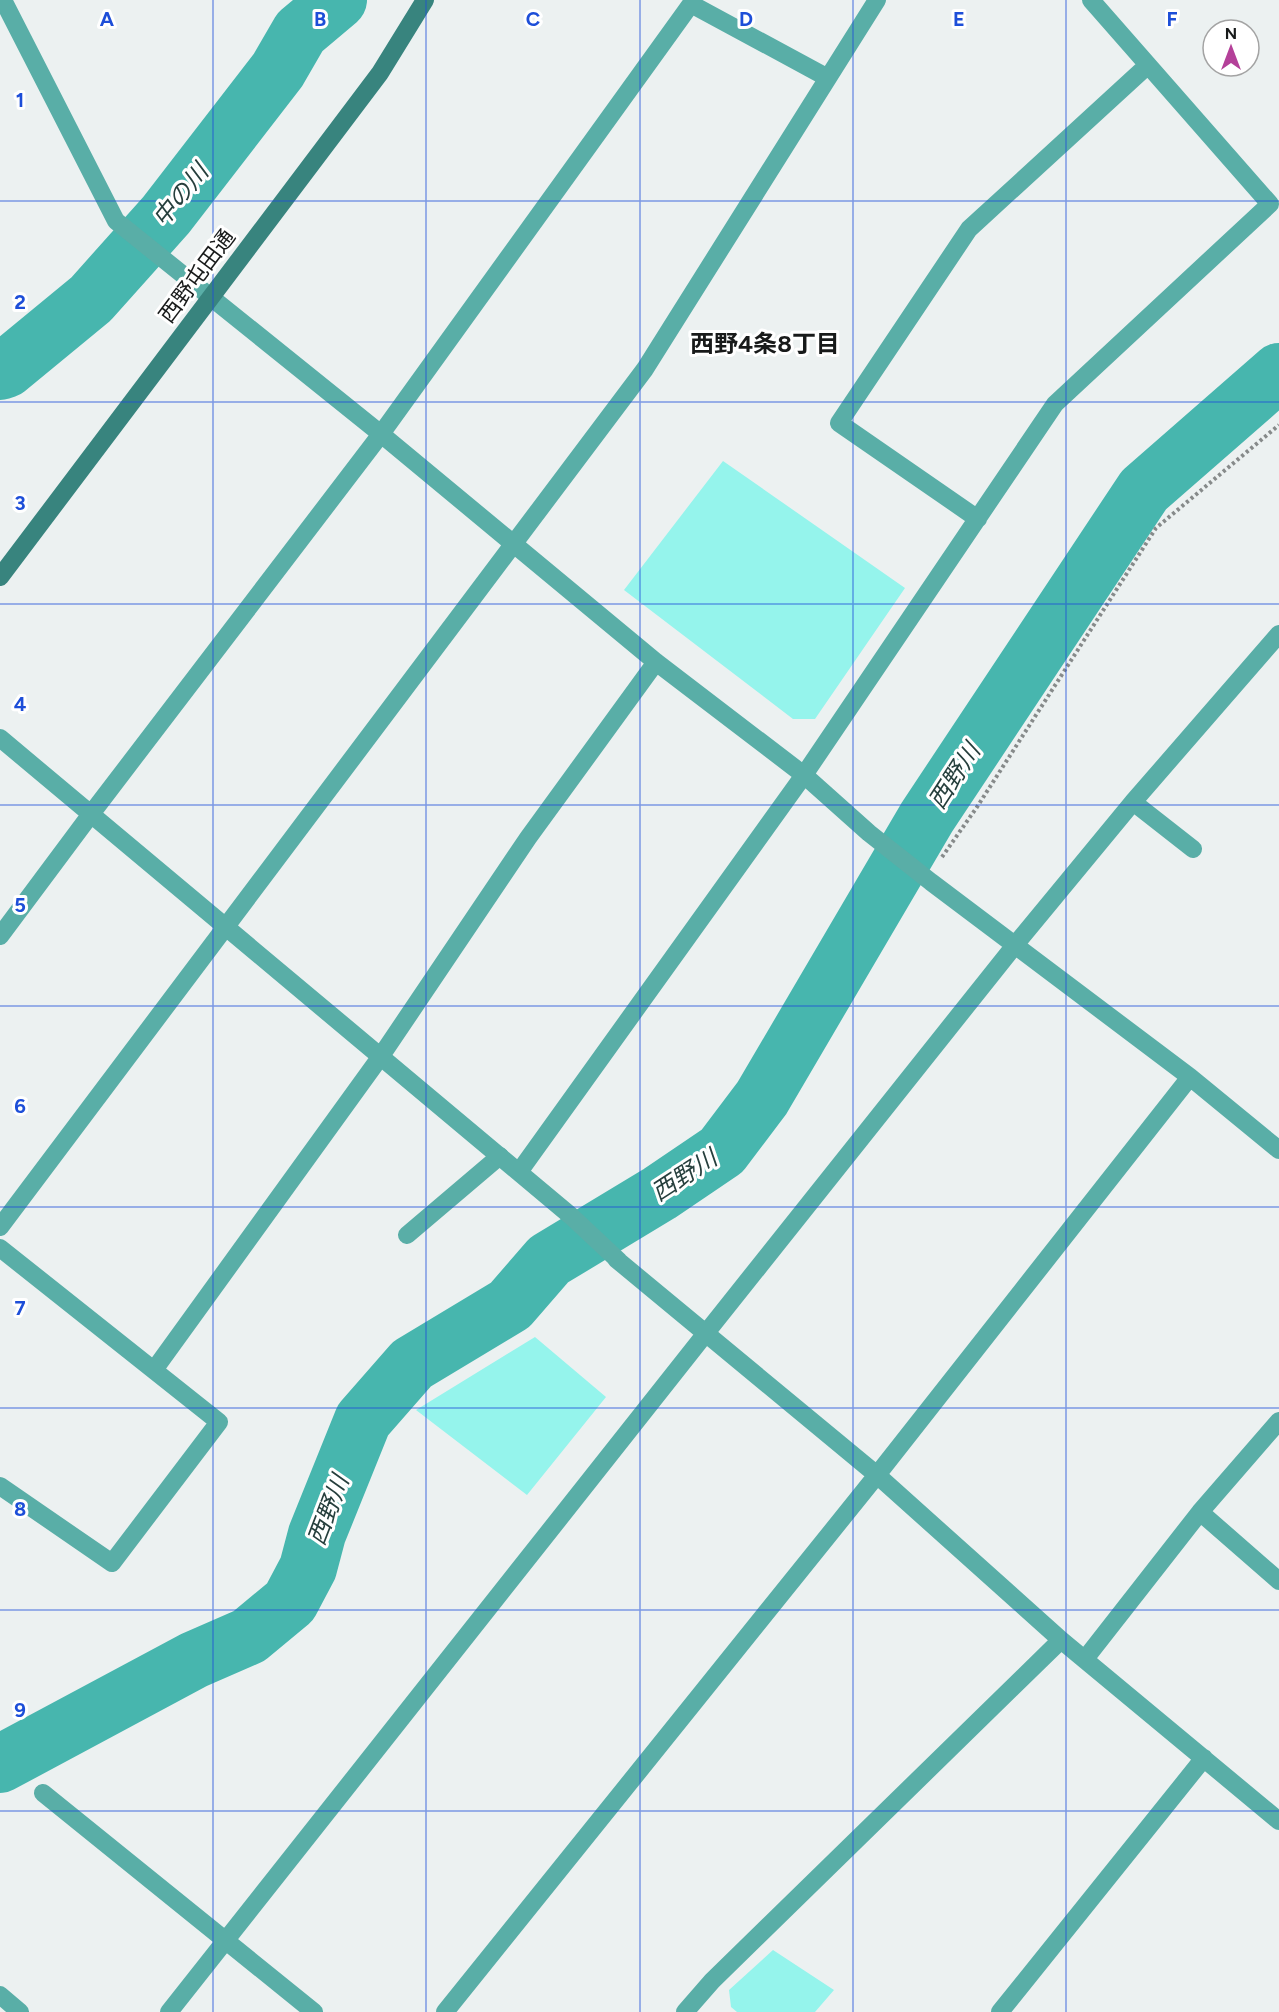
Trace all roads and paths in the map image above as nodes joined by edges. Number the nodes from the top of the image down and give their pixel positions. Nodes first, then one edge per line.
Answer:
1 (3, 0) edge
2 (425, 0) edge
3 (877, 0) edge
4 (1091, 0) edge
5 (1148, 65) junction
6 (828, 78) junction
7 (210, 297) junction
8 (1279, 425) edge
9 (381, 434) junction
10 (978, 519) junction
11 (514, 544) junction
12 (0, 577) edge
13 (1279, 634) edge
14 (656, 662) junction
15 (0, 738) edge
16 (804, 775) junction
17 (1133, 802) junction
18 (91, 814) junction
19 (1193, 849) dead end
20 (942, 857) dead end
21 (226, 927) junction
22 (0, 936) edge
23 (1015, 945) junction
24 (381, 1056) junction
25 (1190, 1077) junction
26 (1279, 1150) edge
27 (500, 1156) junction
28 (519, 1172) junction
29 (0, 1227) edge
30 (407, 1235) dead end
31 (0, 1248) edge
32 (706, 1333) junction
33 (154, 1370) junction
34 (1279, 1421) edge
35 (877, 1475) junction
36 (0, 1486) edge
37 (1200, 1512) junction
38 (1279, 1581) edge
39 (1061, 1640) junction
40 (1085, 1659) junction
41 (1204, 1758) junction
42 (43, 1793) dead end
43 (1279, 1821) edge
44 (226, 1940) junction
45 (0, 1995) edge
46 (696, 2008) edge
47 (20, 2012) edge
48 (169, 2012) edge
49 (314, 2012) edge
50 (445, 2012) edge
51 (1000, 2012) edge

1 - 7 street
2 - 7 street, 西野屯田通
3 - 6 street
4 - 5 street
5 - 10 street
5 - 10 street
6 - 9 street
6 - 11 street
7 - 9 street
7 - 12 street, 西野屯田通
8 - 20 path
9 - 11 street
9 - 18 street
10 - 16 street
11 - 14 street
11 - 21 street
13 - 17 street
14 - 16 street
14 - 24 street
15 - 18 street
16 - 23 street
16 - 28 street
17 - 19 street
17 - 23 street
18 - 21 street
18 - 22 street
21 - 24 street
21 - 29 street
23 - 25 street
23 - 32 street
24 - 27 street
24 - 33 street
25 - 26 street
25 - 35 street
27 - 28 street
27 - 30 street
28 - 32 street
31 - 33 street
32 - 35 street
32 - 44 street
33 - 36 street
34 - 37 street
35 - 39 street
35 - 50 street
37 - 38 street
37 - 40 street
39 - 40 street
39 - 46 street
40 - 41 street
41 - 43 street
41 - 51 street
42 - 44 street
44 - 48 street
44 - 49 street
45 - 47 street

